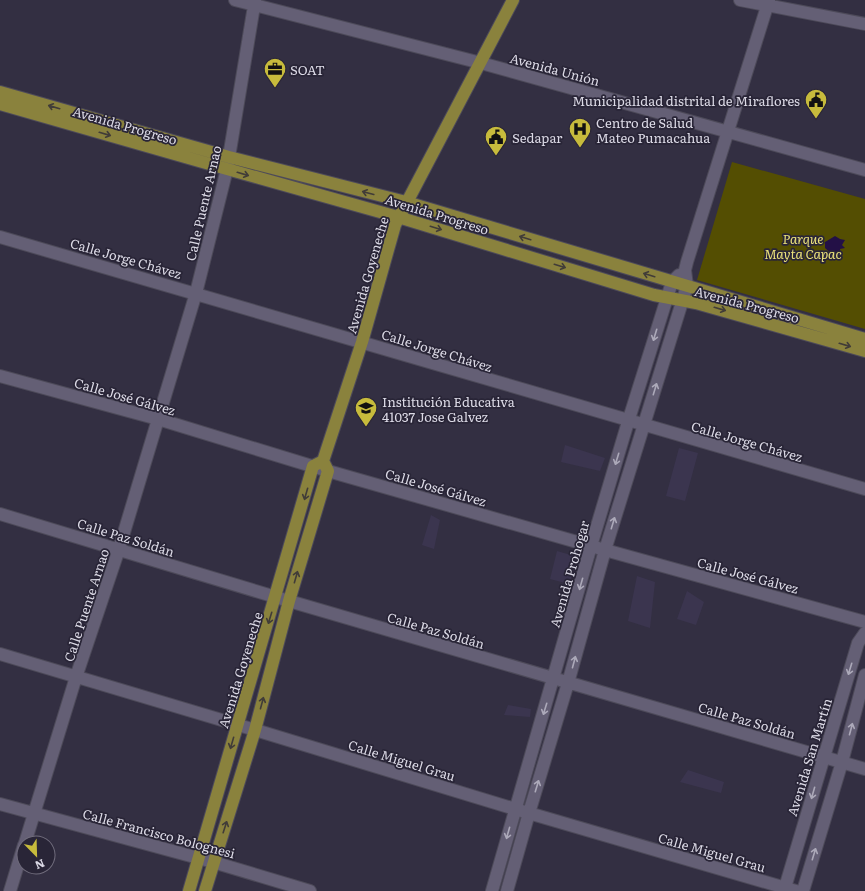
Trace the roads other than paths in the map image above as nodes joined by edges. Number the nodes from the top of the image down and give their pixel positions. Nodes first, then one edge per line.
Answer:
1 (236, 0) edge
2 (513, 0) edge
3 (740, 0) edge
4 (254, 2) edge
5 (768, 3) edge
6 (865, 24) edge
7 (481, 63) junction
8 (0, 92) edge
9 (0, 104) edge
10 (728, 131) junction
11 (229, 156) junction
12 (227, 170) junction
13 (865, 170) edge
14 (406, 202) junction
15 (398, 217) junction
16 (0, 237) edge
17 (685, 270) junction
18 (672, 282) junction
19 (686, 286) junction
20 (196, 293) junction
21 (667, 298) junction
22 (682, 301) junction
23 (865, 339) edge
24 (362, 342) junction
25 (865, 351) edge
26 (0, 376) edge
27 (158, 419) junction
28 (628, 422) junction
29 (644, 426) junction
30 (321, 466) junction
31 (865, 489) edge
32 (0, 514) edge
33 (591, 546) junction
34 (119, 549) junction
35 (605, 550) junction
36 (276, 597) junction
37 (289, 601) junction
38 (865, 622) edge
39 (865, 633) edge
40 (0, 654) edge
41 (865, 675) edge
42 (76, 677) junction
43 (554, 679) junction
44 (568, 683) junction
45 (237, 724) junction
46 (255, 730) junction
47 (824, 757) junction
48 (842, 762) junction
49 (865, 769) edge
50 (0, 804) edge
51 (515, 809) junction
52 (34, 813) junction
53 (529, 813) junction
54 (27, 835) edge
55 (199, 858) junction
56 (213, 862) junction
57 (16, 871) edge
58 (789, 890) edge
59 (10, 891) edge
60 (189, 891) edge
61 (205, 891) edge
62 (310, 891) edge
63 (492, 891) edge
64 (507, 891) edge
65 (803, 891) edge

1 - 4 street, Avenida Unión
2 - 7 main road, Avenida Goyeneche
3 - 5 street
4 - 7 street, Avenida Unión
4 - 11 street, Calle Puente Arnao
5 - 6 street
5 - 10 street
7 - 10 street, Avenida Unión
7 - 14 main road, Avenida Goyeneche
11 -> 8 main road, Avenida Progreso
9 -> 12 main road, Avenida Progreso
10 - 13 street, Avenida Unión
10 - 17 street
11 - 12 street, Calle Puente Arnao
14 -> 11 main road, Avenida Progreso
12 -> 15 main road, Avenida Progreso
12 - 20 street, Calle Puente Arnao
14 - 15 main road, Avenida Goyeneche
18 -> 14 main road, Avenida Progreso
15 -> 21 main road, Avenida Progreso
15 - 24 main road, Avenida Goyeneche
16 - 20 street, Calle Jorge Chávez
17 - 18 street, Avenida Prohogar
17 - 19 street
18 - 19 main road, Avenida Progreso
18 - 21 street, Avenida Prohogar
19 - 22 street
19 - 23 main road, Avenida Progreso
20 - 24 street, Calle Jorge Chávez
20 - 27 street, Calle Puente Arnao
21 - 22 main road, Avenida Progreso
21 -> 28 street, Avenida Prohogar
22 -> 25 main road, Avenida Progreso
29 -> 22 street
24 - 28 street, Calle Jorge Chávez
24 - 30 main road, Avenida Goyeneche
26 - 27 street, Calle José Gálvez
27 - 30 street, Calle José Gálvez
27 - 34 street, Calle Puente Arnao
28 - 29 street, Calle Jorge Chávez
28 -> 33 street, Avenida Prohogar
29 - 31 street, Calle Jorge Chávez
35 -> 29 street
30 - 33 street, Calle José Gálvez
30 -> 36 main road, Avenida Goyeneche
37 -> 30 main road, Avenida Goyeneche
32 - 34 street, Calle Paz Soldán
33 - 35 street, Calle José Gálvez
33 -> 43 street, Avenida Prohogar
34 - 36 street, Calle Paz Soldán
34 - 42 street, Calle Puente Arnao
35 - 38 street, Calle José Gálvez
44 -> 35 street
36 - 37 street, Calle Paz Soldán
36 -> 45 main road, Avenida Goyeneche
37 - 43 street, Calle Paz Soldán
46 -> 37 main road, Avenida Goyeneche
39 -> 47 street, Avenida San Martín
40 - 42 street, Calle Miguel Grau
48 -> 41 street
42 - 45 street, Calle Miguel Grau
42 - 52 street, Calle Puente Arnao
43 - 44 street, Calle Paz Soldán
43 -> 51 street, Avenida Prohogar
44 - 47 street, Calle Paz Soldán
53 -> 44 street
45 - 46 street, Calle Miguel Grau
45 -> 55 main road, Avenida Goyeneche
46 - 51 street, Calle Miguel Grau
56 -> 46 main road, Avenida Goyeneche
47 - 48 street, Calle Paz Soldán
47 -> 58 street, Avenida San Martín
48 - 49 street, Calle Paz Soldán
65 -> 48 street
50 - 52 street, Calle Francisco Bolognesi
51 - 53 street, Calle Miguel Grau
51 -> 63 street, Avenida Prohogar
52 - 54 street, Calle Puente Arnao
52 - 55 street, Calle Francisco Bolognesi
53 - 58 street, Calle Miguel Grau
53 - 64 street
55 - 56 street, Calle Francisco Bolognesi
55 - 60 main road, Avenida Goyeneche
56 - 61 main road, Avenida Goyeneche
56 - 62 street, Calle Francisco Bolognesi
57 - 59 street, Calle Puente Arnao

